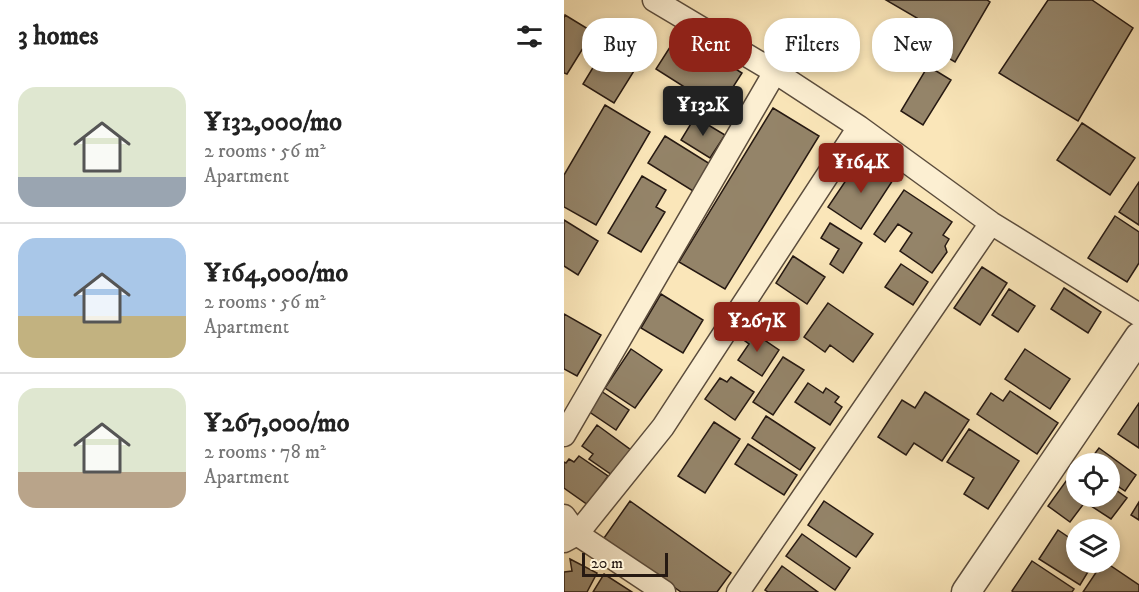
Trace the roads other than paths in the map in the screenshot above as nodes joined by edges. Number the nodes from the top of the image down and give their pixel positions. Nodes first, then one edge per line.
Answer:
1 (654, 0) edge
2 (764, 65) edge
3 (775, 72) joint
4 (859, 128) junction
5 (991, 224) junction
6 (1139, 315) edge
7 (1139, 337) edge
8 (564, 435) edge
9 (564, 516) edge
10 (571, 537) edge
11 (664, 592) edge
12 (738, 592) edge
13 (966, 592) edge

1 - 2 street
3 - 4 street
3 - 8 street
4 - 5 street
4 - 10 street
5 - 6 street
5 - 12 street
7 - 13 street
9 - 10 street
10 - 11 street

